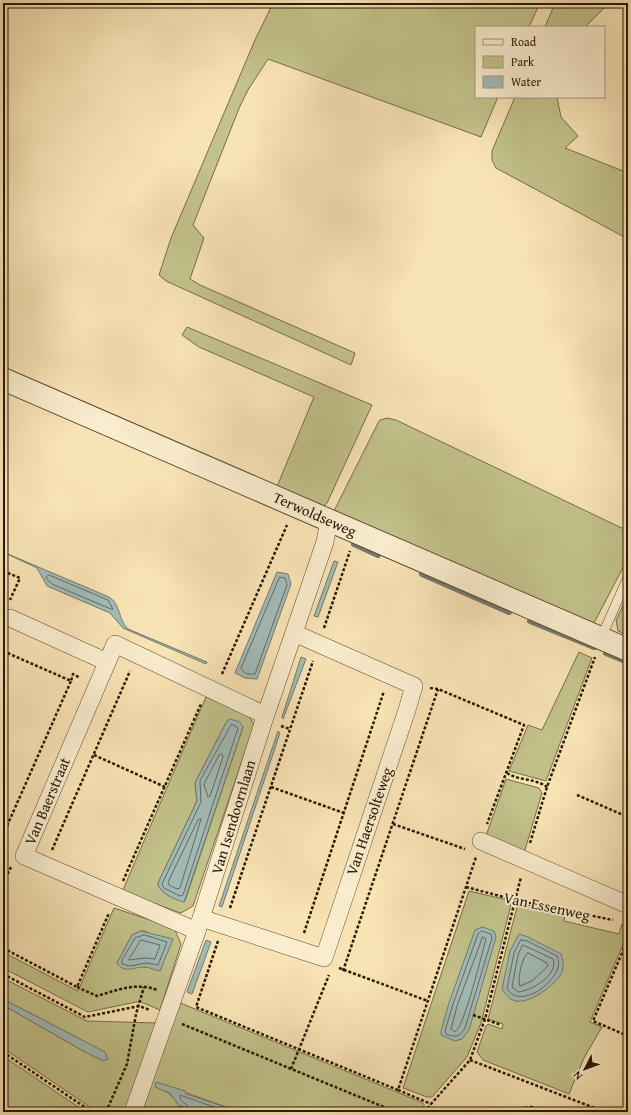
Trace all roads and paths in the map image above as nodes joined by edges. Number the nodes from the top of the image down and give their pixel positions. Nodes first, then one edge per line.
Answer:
1 (3, 379) edge
2 (329, 520) junction
3 (288, 523) dead end
4 (350, 549) dead end
5 (3, 571) edge
6 (628, 577) edge
7 (9, 611) joint
8 (294, 633) junction
9 (601, 638) junction
10 (318, 644) junction
11 (628, 650) edge
12 (3, 651) edge
13 (137, 655) junction
14 (107, 662) junction
15 (390, 675) junction
16 (70, 681) junction
17 (96, 687) junction
18 (211, 689) junction
19 (438, 689) dead end
20 (265, 715) junction
21 (94, 755) junction
22 (507, 773) dead end
23 (165, 787) junction
24 (271, 787) dead end
25 (547, 787) dead end
26 (576, 795) dead end
27 (344, 813) junction
28 (628, 817) edge
29 (392, 824) junction
30 (3, 835) edge
31 (476, 846) joint
32 (12, 864) dead end
33 (46, 865) junction
34 (3, 883) edge
35 (466, 887) dead end
36 (117, 896) junction
37 (628, 905) edge
38 (616, 921) dead end
39 (199, 925) junction
40 (628, 939) edge
41 (3, 948) edge
42 (299, 949) junction
43 (329, 962) junction
44 (343, 971) junction
45 (3, 974) edge
46 (77, 987) junction
47 (144, 987) junction
48 (173, 997) junction
49 (428, 1001) dead end
50 (139, 1006) junction
51 (196, 1007) dead end
52 (473, 1016) dead end
53 (166, 1017) junction
54 (501, 1025) dead end
55 (628, 1036) edge
56 (3, 1052) edge
57 (470, 1060) dead end
58 (291, 1069) junction
59 (398, 1090) dead end
60 (431, 1104) dead end
61 (92, 1112) edge
62 (106, 1112) edge
63 (133, 1112) edge
64 (396, 1112) edge
65 (480, 1112) edge
66 (544, 1112) edge
67 (605, 1112) edge

1 - 2 street, Terwoldseweg
2 - 8 street, Van Isendoornlaan
2 - 9 street, Terwoldseweg
3 - 18 path
4 - 10 path
5 - 7 path
6 - 9 lane
7 - 14 street
8 - 10 street, Van Haersolteweg
8 - 20 street, Van Isendoornlaan
9 - 11 street, Terwoldseweg
10 - 15 street, Van Haersolteweg
12 - 16 path
13 - 14 street, Van Baerstraat
13 - 18 street, Van Baerstraat
13 - 21 path
14 - 17 street, Van Baerstraat
15 - 27 path
15 - 43 street, Van Haersolteweg
16 - 17 path
16 - 30 path
17 - 33 street, Van Baerstraat
18 - 20 street, Van Baerstraat
18 - 23 path
19 - 29 path
20 - 39 street, Van Isendoornlaan
21 - 23 path
21 - 33 path
22 - 25 path
23 - 36 path
24 - 27 path
26 - 28 path
27 - 42 path
29 - 31 path
29 - 44 path
31 - 37 street, Van Essenweg
32 - 34 path
33 - 36 street, Van Baerstraat
35 - 38 path, Van Essenweg
36 - 39 street, Van Baerstraat
36 - 46 path
39 - 42 street
39 - 48 street, Van Isendoornlaan
40 - 55 path
41 - 46 path
42 - 43 street
43 - 44 path
43 - 58 path
44 - 49 path
45 - 50 path
46 - 47 path
47 - 48 path
47 - 50 path
48 - 51 path
48 - 53 street, Van Isendoornlaan
50 - 53 path
50 - 62 path
52 - 54 path
53 - 58 path
53 - 63 street, Van Isendoornlaan
56 - 61 path
57 - 67 path
58 - 64 path
59 - 60 path
65 - 66 path

